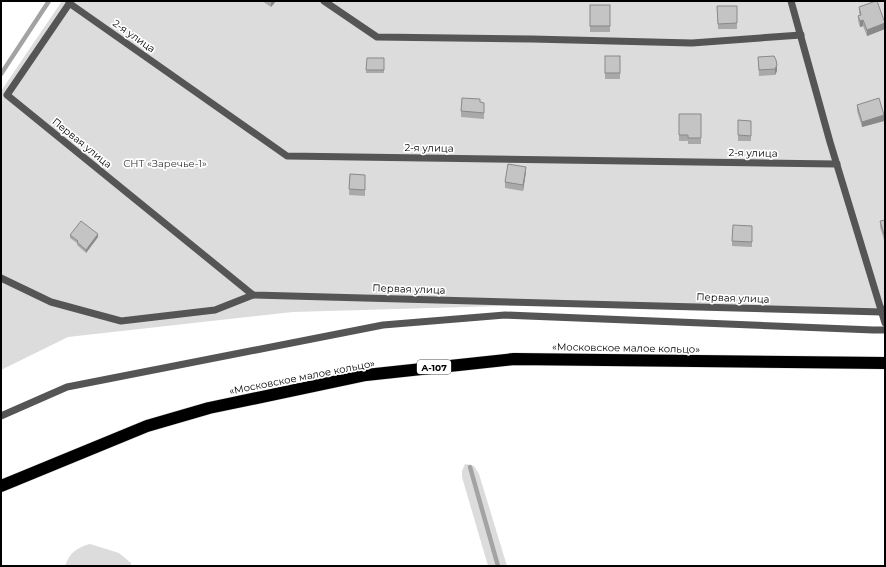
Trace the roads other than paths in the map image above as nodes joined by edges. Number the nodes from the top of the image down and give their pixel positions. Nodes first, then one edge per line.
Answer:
1 (324, 1) edge
2 (791, 1) edge
3 (70, 2) edge
4 (801, 35) junction
5 (837, 164) junction
6 (1, 278) edge
7 (253, 295) junction
8 (883, 310) edge
9 (885, 323) edge
10 (885, 330) edge
11 (885, 363) edge
12 (1, 416) edge
13 (1, 486) edge

1 - 4 lane
2 - 4 lane
3 - 5 lane, 2-я улица
3 - 7 lane, Первая улица
4 - 5 lane
5 - 8 lane
6 - 7 lane
7 - 8 lane, Первая улица
8 - 9 lane
10 - 12 lane
11 - 13 highway, «Московское малое кольцо» / А-107

